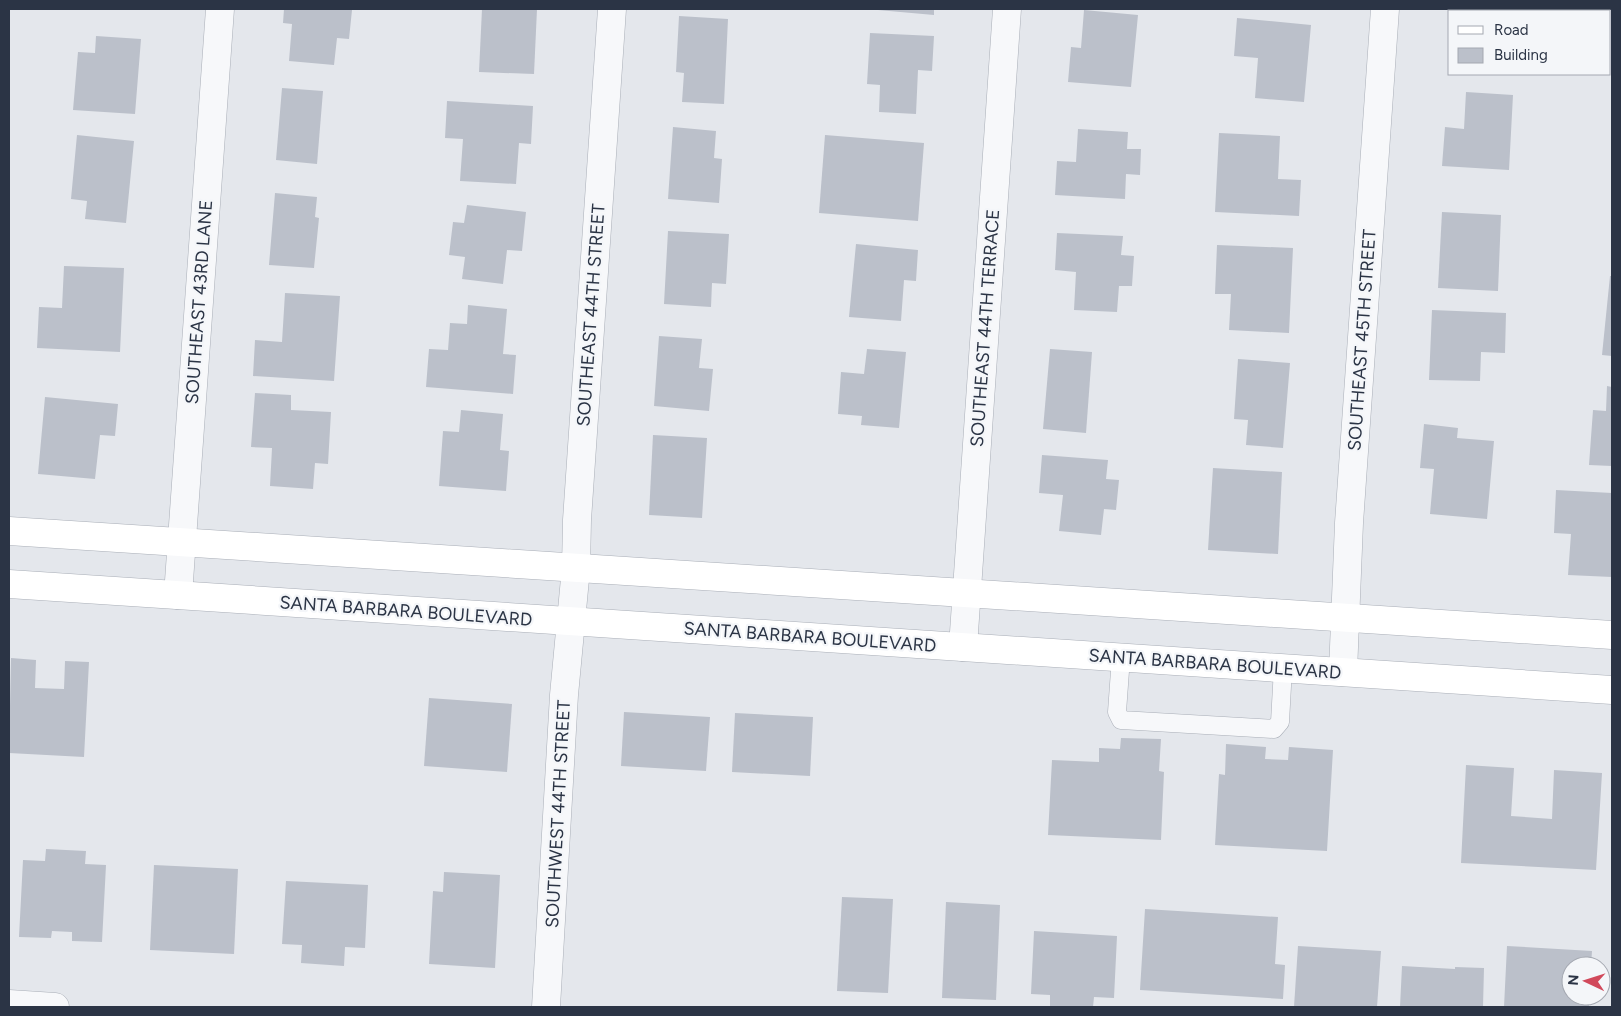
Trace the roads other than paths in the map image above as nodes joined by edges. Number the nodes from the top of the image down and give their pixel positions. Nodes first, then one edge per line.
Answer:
1 (220, 9) edge
2 (612, 9) edge
3 (1007, 9) edge
4 (1385, 9) edge
5 (9, 531) edge
6 (182, 543) junction
7 (576, 568) junction
8 (9, 584) edge
9 (967, 593) junction
10 (178, 595) junction
11 (1345, 618) junction
12 (572, 622) junction
13 (1612, 635) edge
14 (963, 647) junction
15 (1121, 657) junction
16 (1283, 668) junction
17 (1343, 672) junction
18 (1612, 690) edge
19 (9, 1004) edge
20 (55, 1007) edge
21 (546, 1007) edge

1 - 6 street, SOUTHEAST 43RD LANE
2 - 7 street, SOUTHEAST 44TH STREET
3 - 9 street, SOUTHEAST 44TH TERRACE
4 - 11 street, SOUTHEAST 45TH STREET
5 - 6 main road
6 - 7 main road
6 - 10 street, SOUTHEAST 43RD LANE
7 - 9 main road
7 - 12 street, SOUTHEAST 44TH STREET
8 - 10 main road, SANTA BARBARA BOULEVARD
9 - 11 main road
9 - 14 street, SOUTHEAST 44TH TERRACE
10 - 12 main road, SANTA BARBARA BOULEVARD
11 - 13 main road
11 - 17 street, SOUTHEAST 45TH STREET
12 - 14 main road, SANTA BARBARA BOULEVARD
12 - 21 street, SOUTHWEST 44TH STREET
14 - 15 main road, SANTA BARBARA BOULEVARD
15 - 16 main road, SANTA BARBARA BOULEVARD
15 - 16 lane
16 - 17 main road, SANTA BARBARA BOULEVARD
17 - 18 main road, SANTA BARBARA BOULEVARD
19 - 20 street

